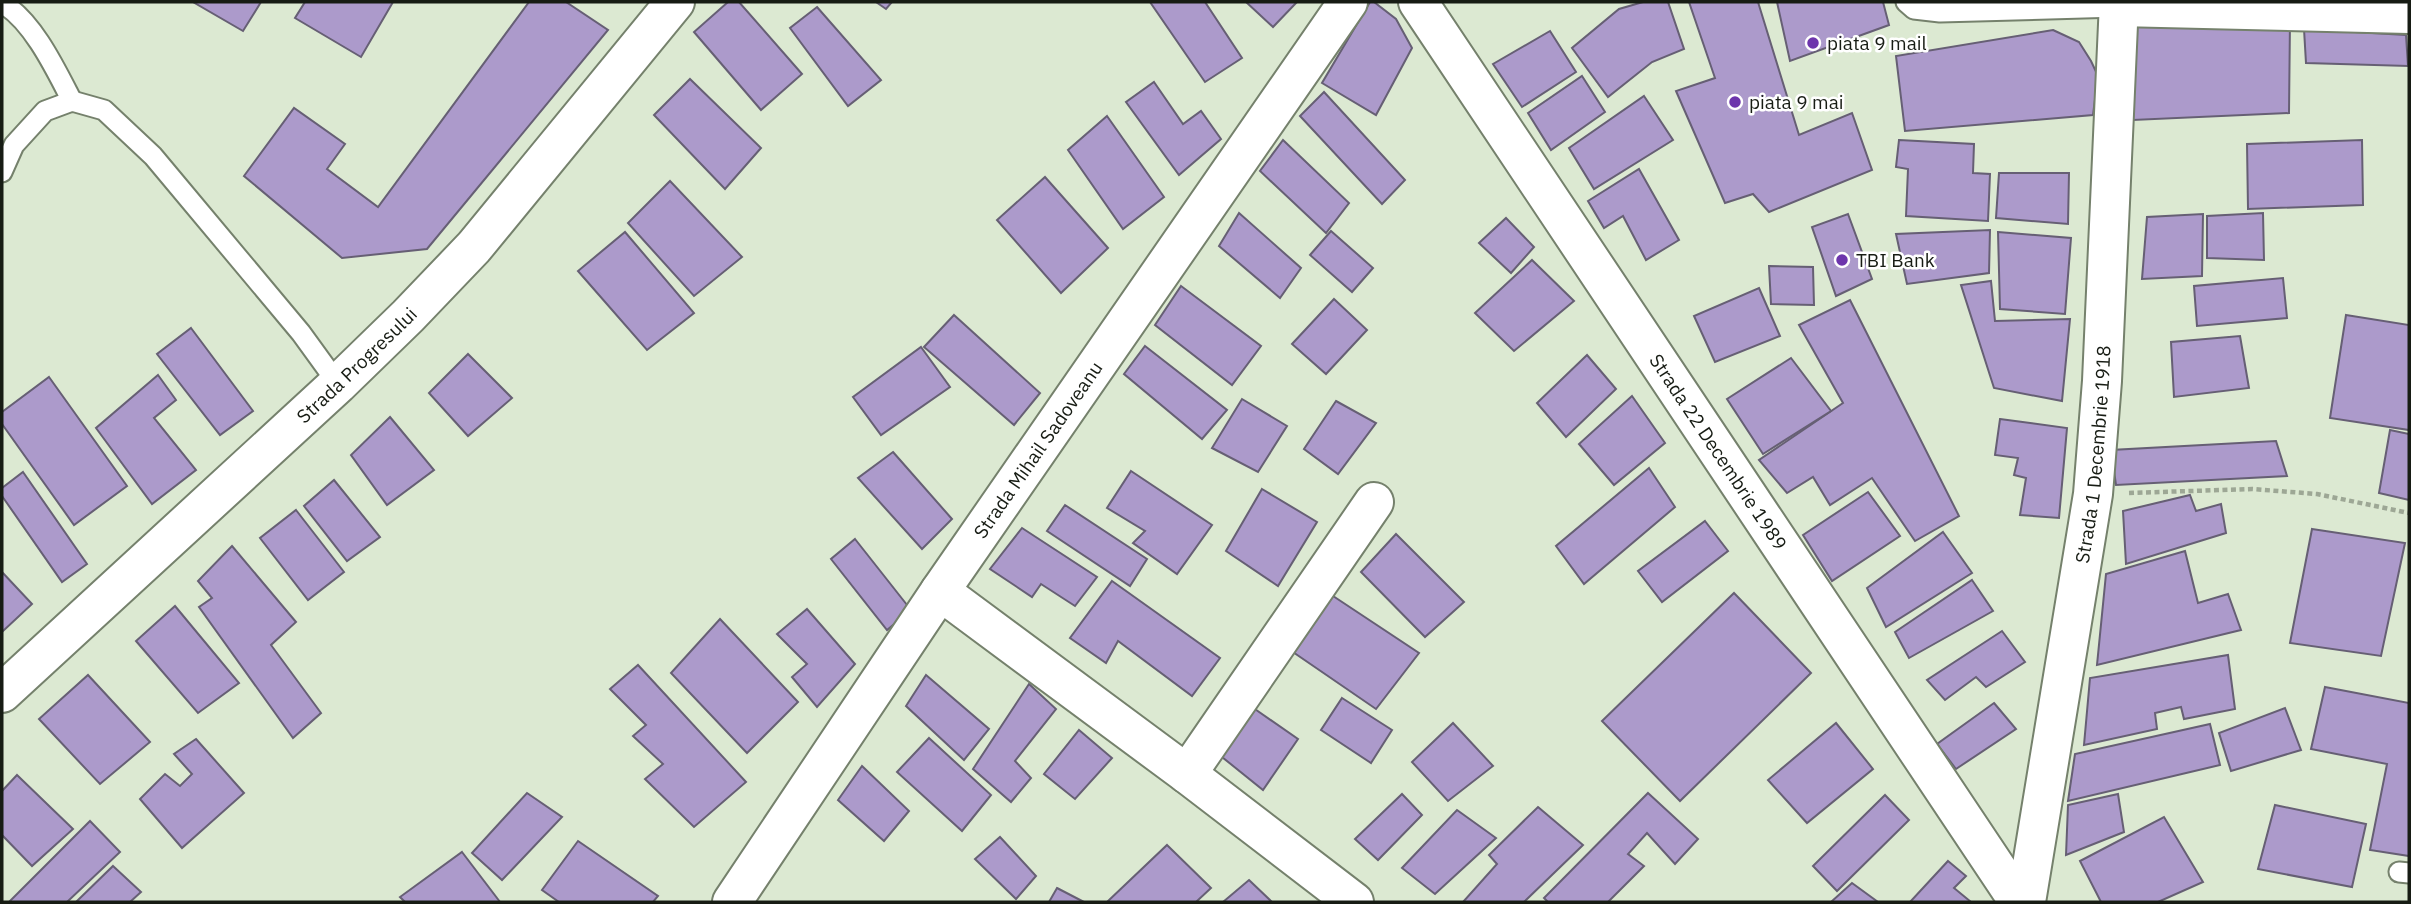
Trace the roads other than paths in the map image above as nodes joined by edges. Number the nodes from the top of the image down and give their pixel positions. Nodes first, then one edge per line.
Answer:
1 (675, 2) edge
2 (1348, 2) edge
3 (1418, 2) edge
4 (1906, 2) edge
5 (2, 3) edge
6 (2119, 4) edge
7 (2409, 14) edge
8 (72, 101) junction
9 (2, 172) edge
10 (338, 384) junction
11 (1374, 502) dead end
12 (940, 591) junction
13 (2, 693) edge
14 (1187, 774) junction
15 (732, 902) edge
16 (1354, 902) edge
17 (2019, 902) edge
18 (2026, 902) edge

1 - 10 street, Strada Progresului
2 - 12 street, Strada Mihail Sadoveanu
3 - 17 street, Strada 22 Decembrie 1989
4 - 6 lane
5 - 8 lane
6 - 7 street
6 - 18 street, Strada 1 Decembrie 1918
8 - 9 lane
8 - 10 lane
10 - 13 street, Strada Progresului
11 - 14 street
12 - 14 street
12 - 15 street, Strada Mihail Sadoveanu
14 - 16 street

